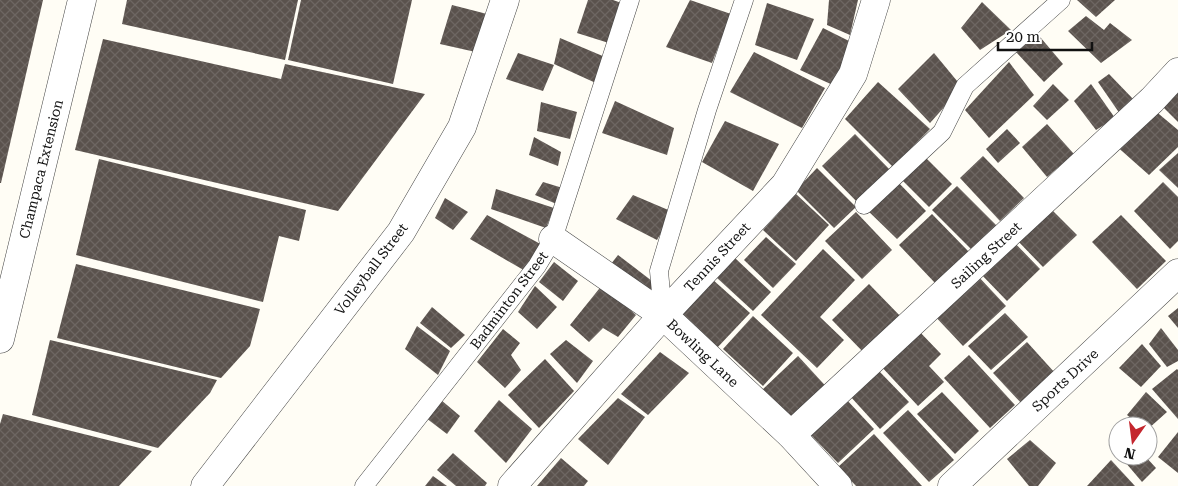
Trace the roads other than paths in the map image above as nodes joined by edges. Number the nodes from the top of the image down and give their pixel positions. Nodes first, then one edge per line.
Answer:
1 (82, 0) edge
2 (505, 0) edge
3 (630, 0) edge
4 (744, 0) edge
5 (876, 0) edge
6 (1061, 0) edge
7 (1178, 72) edge
8 (864, 205) dead end
9 (552, 239) junction
10 (1178, 273) edge
11 (663, 315) junction
12 (0, 339) edge
13 (791, 435) junction
14 (205, 486) edge
15 (364, 486) edge
16 (512, 486) edge
17 (838, 486) edge
18 (952, 486) edge

1 - 12 street, Champaca Extension
2 - 14 street, Volleyball Street
3 - 9 lane, Badminton Street
4 - 11 lane
5 - 11 street, Tennis Street
6 - 8 lane
7 - 13 street, Sailing Street
9 - 11 street, Bowling Lane
9 - 15 lane, Badminton Street
10 - 18 street, Sports Drive
11 - 13 street, Bowling Lane
11 - 16 street, Tennis Street
13 - 17 street, Bowling Lane

